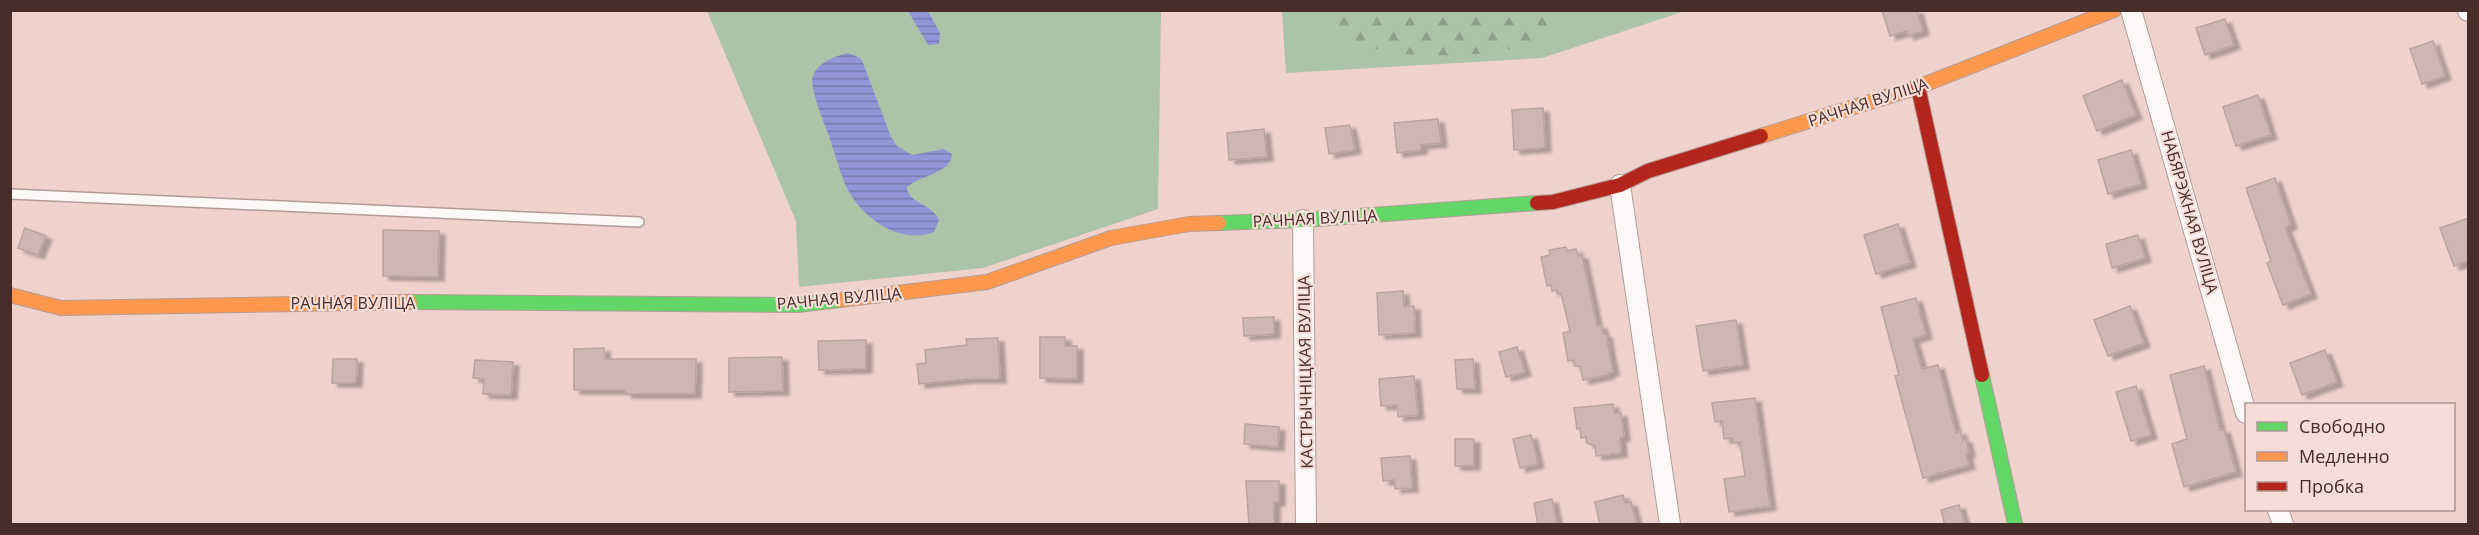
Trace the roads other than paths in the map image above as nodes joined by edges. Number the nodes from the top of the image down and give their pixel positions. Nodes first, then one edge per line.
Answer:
1 (2114, 10) edge
2 (2131, 10) edge
3 (1918, 87) junction
4 (1620, 185) junction
5 (10, 194) edge
6 (1303, 220) junction
7 (639, 222) dead end
8 (10, 295) edge
9 (2245, 406) edge
10 (1306, 525) edge
11 (1670, 525) edge
12 (2016, 525) edge

1 - 3 street, РАЧНАЯ ВУЛІЦА
2 - 9 street, НАБЯРЭЖНАЯ ВУЛІЦА
3 - 4 street, РАЧНАЯ ВУЛІЦА
3 - 12 street
4 - 6 street, РАЧНАЯ ВУЛІЦА
4 - 11 street
5 - 7 lane
6 - 8 street, РАЧНАЯ ВУЛІЦА
6 - 10 street, КАСТРЫЧНІЦКАЯ ВУЛІЦА

